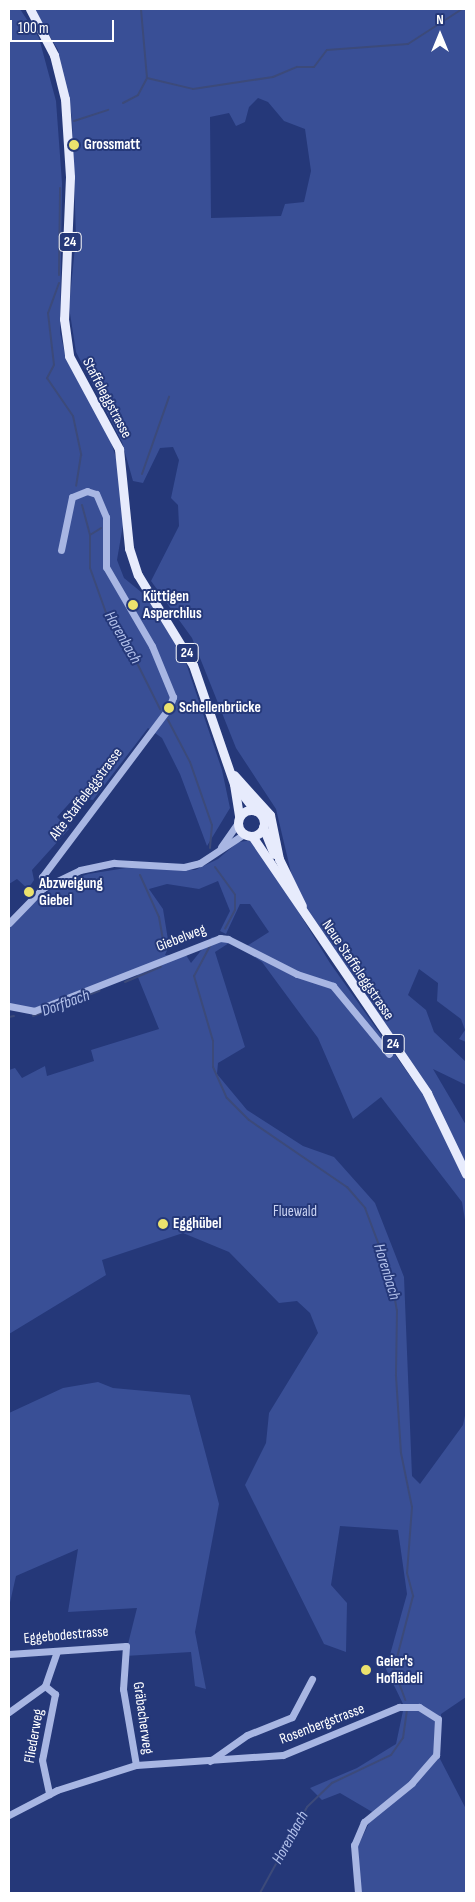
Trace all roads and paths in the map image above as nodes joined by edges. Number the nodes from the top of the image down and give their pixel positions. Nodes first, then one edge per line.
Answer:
1 (30, 9) edge
2 (61, 550) dead end
3 (229, 770) junction
4 (234, 784) junction
5 (255, 810) junction
6 (238, 821) junction
7 (263, 827) junction
8 (248, 835) junction
9 (214, 855) junction
10 (279, 859) junction
11 (43, 888) junction
12 (308, 920) junction
13 (9, 923) edge
14 (9, 1006) edge
15 (389, 1054) dead end
16 (466, 1174) edge
17 (126, 1646) joint
18 (56, 1651) junction
19 (9, 1654) edge
20 (312, 1679) dead end
21 (45, 1686) junction
22 (9, 1712) edge
23 (210, 1761) junction
24 (136, 1765) junction
25 (49, 1794) junction
26 (9, 1815) edge
27 (358, 1893) edge

1 - 3 main road, Staffeleggstrasse / 24
2 - 11 street, Alte Staffeleggstrasse
3 - 4 main road, Staffeleggstrasse / 24
3 - 10 main road, 24
4 - 5 main road, Staffeleggstrasse / 24
4 - 6 main road, Staffeleggstrasse / 24
5 - 6 main road
5 - 7 main road, Staffeleggstrasse
6 - 8 main road, Neue Staffeleggstrasse
6 - 9 street
7 - 8 main road
7 - 10 main road, 24
8 - 9 street
8 - 12 main road, Neue Staffeleggstrasse / 24
9 - 11 street
10 - 12 main road, 24
11 - 13 street
12 - 16 main road, Neue Staffeleggstrasse / 24
14 - 15 street, Giebelweg
17 - 18 street, Eggebodestrasse
17 - 24 street, Gräbacherweg
18 - 19 street, Eggebodestrasse
18 - 21 street
20 - 23 street, Rosenbergstrasse
21 - 22 street
21 - 25 street, Fliederweg
23 - 24 street, Rosenbergstrasse
23 - 27 street, Rosenbergstrasse
24 - 25 street, Rosenbergstrasse
25 - 26 street, Rosenbergstrasse

